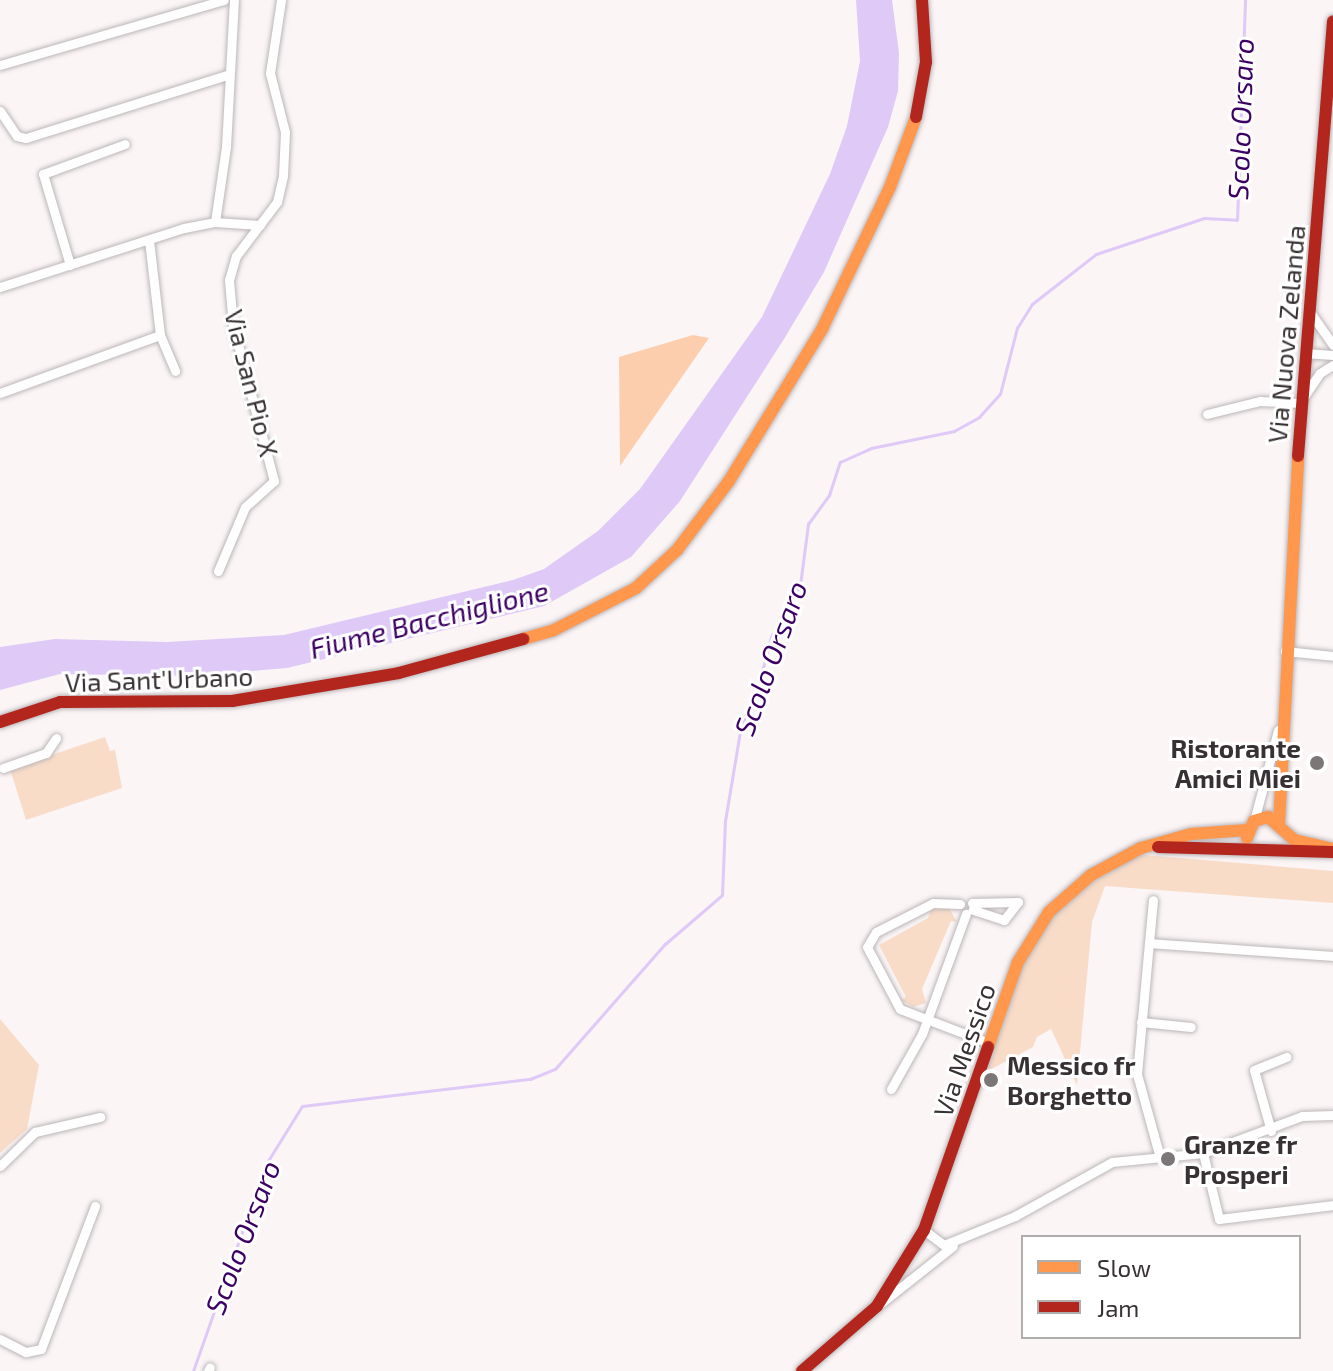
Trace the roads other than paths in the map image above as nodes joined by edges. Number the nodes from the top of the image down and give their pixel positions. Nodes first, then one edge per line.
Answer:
1 (224, 0) edge
2 (234, 0) edge
3 (281, 0) edge
4 (922, 0) edge
5 (1333, 21) edge
6 (0, 65) edge
7 (227, 75) junction
8 (0, 111) edge
9 (125, 144) dead end
10 (215, 222) junction
11 (260, 225) junction
12 (149, 240) junction
13 (70, 265) junction
14 (0, 287) edge
15 (1309, 309) junction
16 (160, 335) junction
17 (1333, 345) edge
18 (1305, 353) junction
19 (1333, 355) edge
20 (1333, 365) edge
21 (175, 371) dead end
22 (0, 393) edge
23 (1302, 402) junction
24 (1207, 414) dead end
25 (218, 571) dead end
26 (1285, 651) junction
27 (1333, 656) edge
28 (1281, 719) junction
29 (0, 722) edge
30 (56, 738) dead end
31 (3, 768) dead end
32 (1279, 796) junction
33 (1259, 798) junction
34 (1251, 826) junction
35 (1281, 827) junction
36 (1141, 848) junction
37 (1252, 849) junction
38 (1333, 850) edge
39 (1276, 851) junction
40 (1153, 900) dead end
41 (1149, 943) junction
42 (1333, 956) edge
43 (928, 1020) junction
44 (1141, 1022) junction
45 (1191, 1027) dead end
46 (989, 1043) junction
47 (1287, 1057) dead end
48 (891, 1089) dead end
49 (1333, 1115) edge
50 (100, 1117) dead end
51 (1271, 1131) junction
52 (1203, 1153) junction
53 (1159, 1154) junction
54 (0, 1166) edge
55 (1333, 1205) edge
56 (95, 1206) dead end
57 (924, 1230) junction
58 (962, 1239) junction
59 (877, 1306) junction
60 (0, 1339) edge
61 (802, 1371) edge

1 - 6 street
2 - 7 street
3 - 11 street, Via San Pio X
4 - 29 street, Via Sant'Urbano
5 - 15 street, Via Nuova Zelanda
7 - 8 street
7 - 10 street
9 - 13 street
10 - 11 street
10 - 12 street
11 - 25 street, Via San Pio X
12 - 13 street
12 - 16 street
13 - 14 street
15 - 17 street
15 - 18 street, Via Nuova Zelanda
16 - 21 street
16 - 22 street
18 - 19 street
18 - 23 street, Via Nuova Zelanda
20 - 23 street
23 - 24 street
23 - 26 street, Via Nuova Zelanda
26 - 27 street
26 - 28 street, Via Nuova Zelanda
28 - 32 street, Via Nuova Zelanda
28 - 33 street, Via Nuova Zelanda
30 - 31 street
32 - 33 street
32 - 35 street, Via Nuova Zelanda
33 - 34 street, Via Nuova Zelanda
34 - 35 street, Via Messico
34 - 36 street, Via Messico
34 - 37 street
35 - 38 street, Via Messico
35 - 39 street
36 - 37 street, Via Messico
36 - 46 street, Via Messico
37 - 39 street, Via Messico
38 - 39 street, Via Messico
40 - 41 street
41 - 42 street
41 - 44 street
43 - 43 street
43 - 46 street
43 - 48 street
44 - 45 street
44 - 53 street
46 - 57 street, Via Messico
47 - 51 street
49 - 51 street
50 - 54 street
51 - 52 street
52 - 53 street
52 - 55 street
53 - 58 street
56 - 60 street
57 - 58 street
57 - 59 street, Via Messico
58 - 59 street
59 - 61 street, Via Messico

